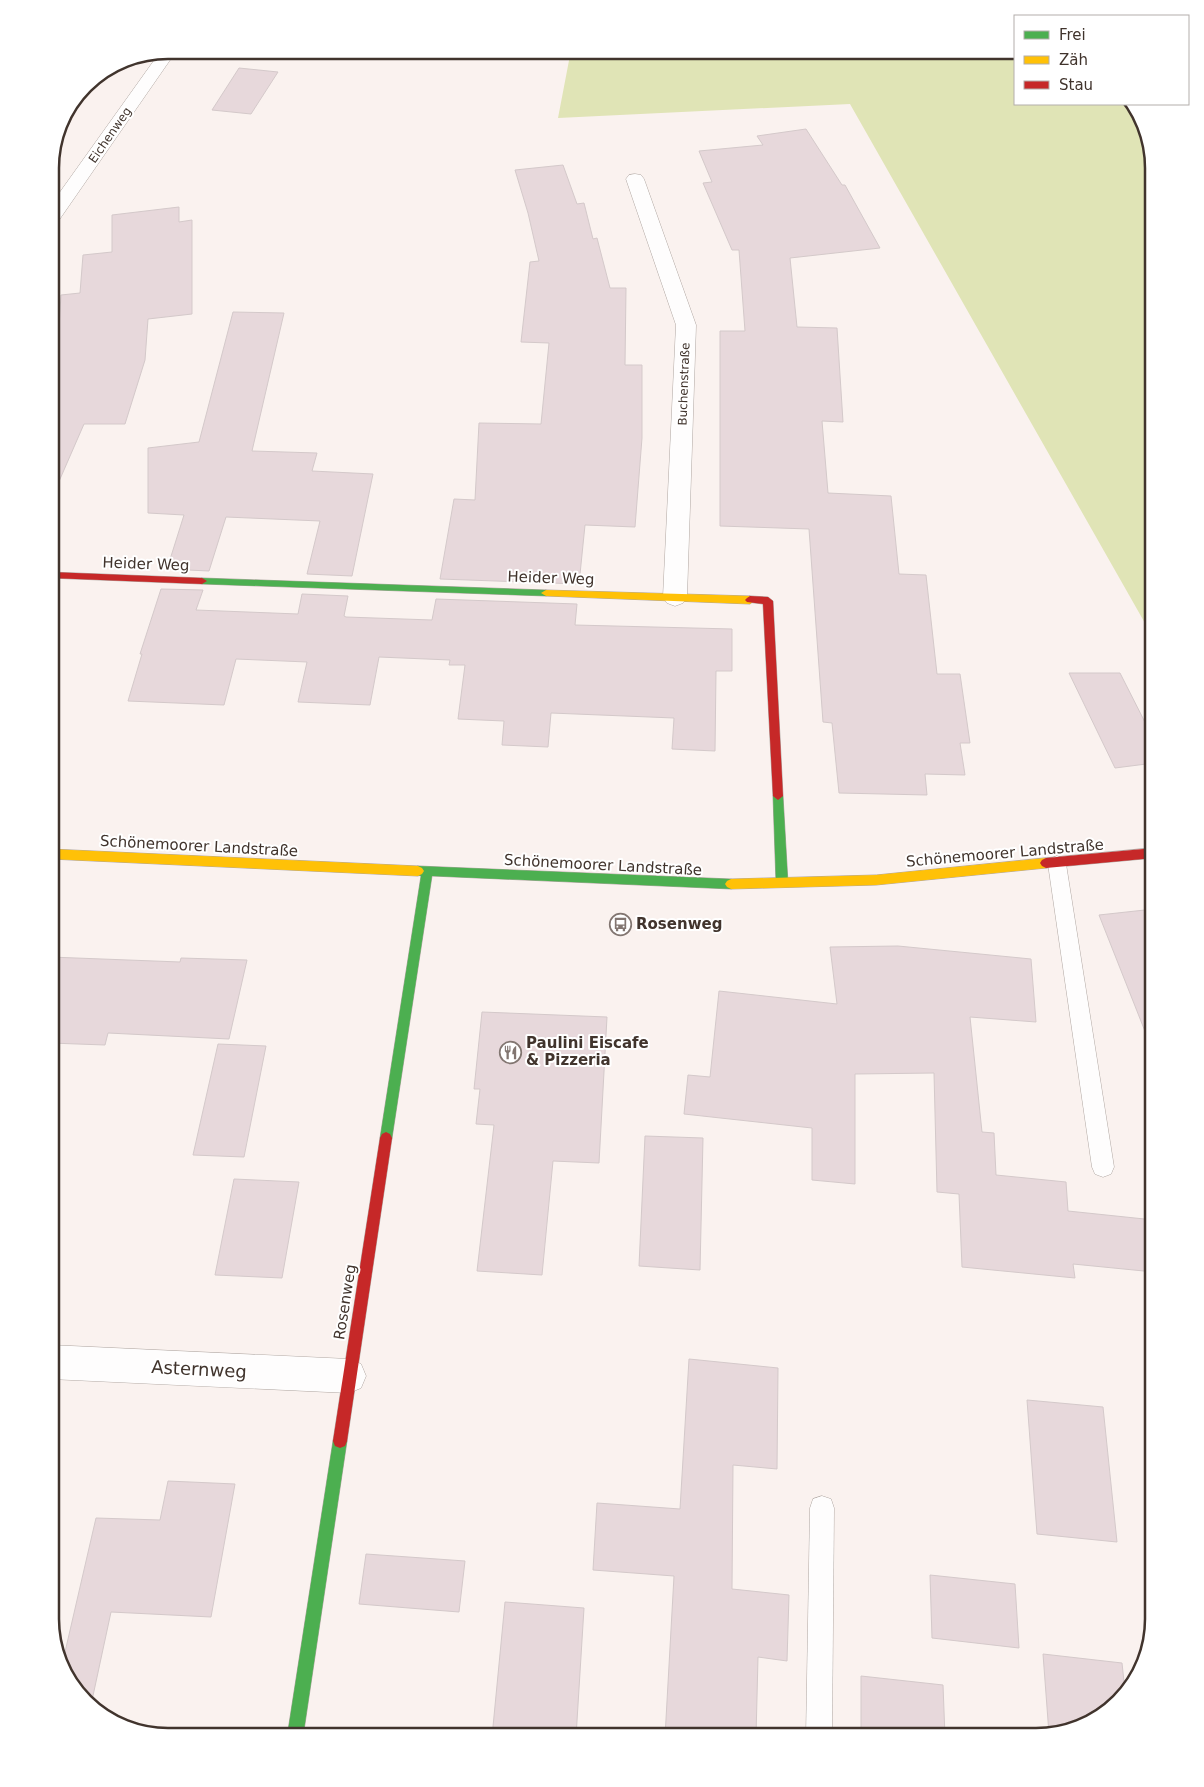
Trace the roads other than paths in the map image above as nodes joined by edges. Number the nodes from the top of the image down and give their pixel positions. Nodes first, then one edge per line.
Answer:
1 (162, 59) edge
2 (635, 179) dead end
3 (59, 207) edge
4 (59, 575) edge
5 (675, 597) junction
6 (59, 854) edge
7 (1145, 854) edge
8 (1056, 864) junction
9 (427, 872) junction
10 (782, 883) junction
11 (1103, 1167) dead end
12 (59, 1362) edge
13 (349, 1376) junction
14 (822, 1508) dead end
15 (296, 1728) edge
16 (819, 1728) edge

1 - 3 street, Eichenweg
2 - 5 street, Buchenstraße
4 - 5 street, Heider Weg
5 - 10 street, Heider Weg
6 - 9 street, Schönemoorer Landstraße
7 - 8 street, Schönemoorer Landstraße
8 - 10 street, Schönemoorer Landstraße
8 - 11 lane
9 - 10 street, Schönemoorer Landstraße
9 - 13 street, Rosenweg
12 - 13 street, Asternweg
13 - 15 street, Rosenweg
14 - 16 lane

